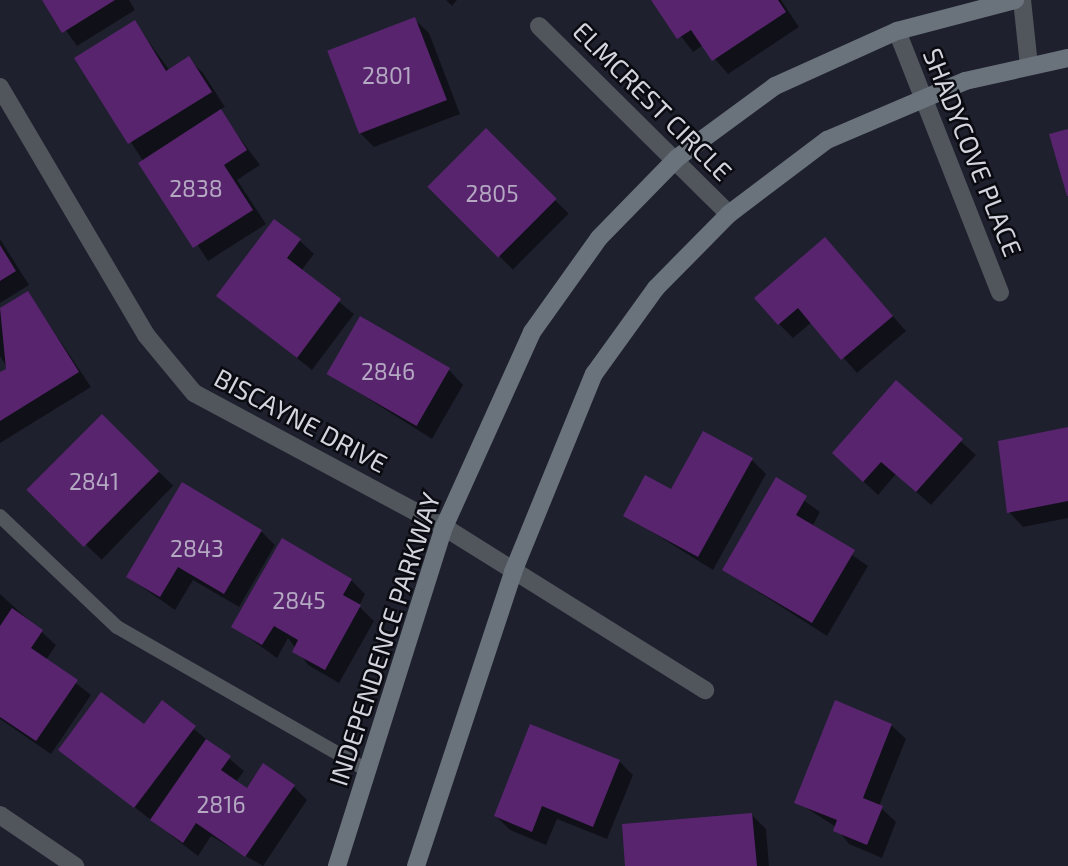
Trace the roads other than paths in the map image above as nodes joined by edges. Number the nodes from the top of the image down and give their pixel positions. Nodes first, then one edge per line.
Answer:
1 (1015, 0) edge
2 (1022, 0) edge
3 (539, 26) dead end
4 (897, 31) junction
5 (1068, 58) edge
6 (1028, 65) junction
7 (0, 87) edge
8 (923, 96) junction
9 (677, 158) junction
10 (729, 214) junction
11 (1000, 292) dead end
12 (0, 516) edge
13 (444, 527) junction
14 (513, 572) junction
15 (705, 690) dead end
16 (367, 770) junction
17 (0, 815) edge
18 (75, 866) edge
19 (337, 866) edge
20 (416, 866) edge

1 - 4 main road, INDEPENDENCE PARKWAY
2 - 6 street
3 - 9 street, ELMCREST CIRCLE
4 - 8 street, SHADYCOVE PLACE
4 - 9 main road, INDEPENDENCE PARKWAY
5 - 6 main road
6 - 8 main road
7 - 13 street, BISCAYNE DRIVE
8 - 10 main road
8 - 11 street, SHADYCOVE PLACE
9 - 10 street, ELMCREST CIRCLE
9 - 13 main road, INDEPENDENCE PARKWAY
10 - 14 main road
12 - 16 lane
13 - 14 street, BISCAYNE DRIVE
13 - 16 main road, INDEPENDENCE PARKWAY
14 - 15 street, BISCAYNE DRIVE
14 - 20 main road
16 - 19 main road, INDEPENDENCE PARKWAY
17 - 18 street

